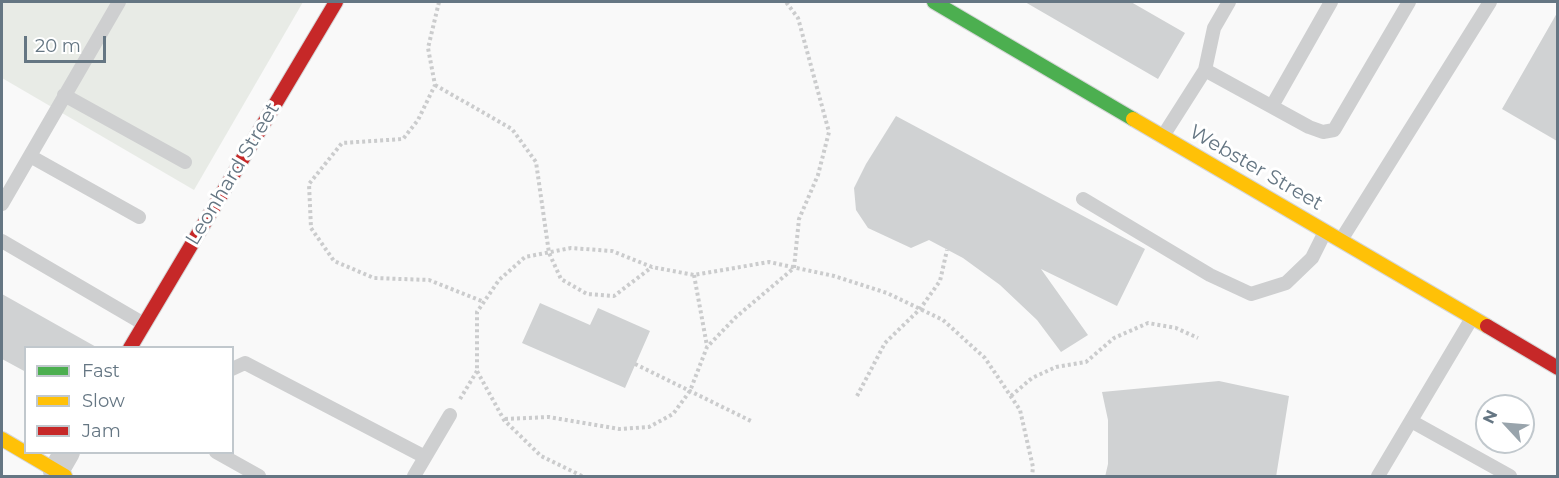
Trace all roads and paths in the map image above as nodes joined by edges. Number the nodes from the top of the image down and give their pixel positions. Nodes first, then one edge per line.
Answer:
1 (119, 2) edge
2 (336, 2) edge
3 (439, 2) edge
4 (786, 2) edge
5 (934, 2) edge
6 (1229, 2) edge
7 (1331, 2) edge
8 (1410, 2) edge
9 (1490, 2) edge
10 (1205, 69) junction
11 (435, 85) junction
12 (64, 95) junction
13 (1272, 106) junction
14 (1163, 136) junction
15 (30, 156) junction
16 (184, 162) dead end
17 (1083, 199) dead end
18 (2, 204) edge
19 (139, 218) dead end
20 (1326, 231) junction
21 (1341, 240) junction
22 (2, 241) edge
23 (947, 250) dead end
24 (549, 253) junction
25 (652, 267) junction
26 (794, 268) junction
27 (694, 274) junction
28 (484, 302) junction
29 (920, 309) junction
30 (1472, 318) junction
31 (144, 324) junction
32 (1198, 338) dead end
33 (131, 346) edge
34 (707, 347) junction
35 (635, 364) dead end
36 (234, 368) edge
37 (1557, 368) edge
38 (477, 371) junction
39 (690, 391) junction
40 (857, 396) dead end
41 (1011, 396) junction
42 (450, 415) joint
43 (504, 420) junction
44 (1411, 421) junction
45 (753, 422) dead end
46 (2, 439) edge
47 (24, 449) edge
48 (35, 454) edge
49 (218, 454) edge
50 (425, 457) junction
51 (63, 467) edge
52 (259, 477) edge
53 (414, 477) edge
54 (582, 477) edge
55 (1032, 477) edge
56 (1378, 477) edge
57 (1510, 477) edge

1 - 12 lane
2 - 31 street, Leonhard Street
3 - 11 path
4 - 26 path
5 - 14 street, Webster Street
6 - 10 lane
7 - 13 lane
8 - 13 lane
9 - 21 lane
10 - 13 lane
10 - 14 lane
11 - 24 path
11 - 28 path
12 - 15 lane
12 - 16 lane
14 - 20 street, Webster Street
15 - 18 lane
15 - 19 lane
17 - 20 lane
20 - 21 street, Webster Street
21 - 30 street, Webster Street
22 - 31 lane
23 - 29 path
24 - 25 path
24 - 25 path
24 - 28 path
25 - 27 path
26 - 27 path
26 - 29 path
26 - 34 path
27 - 34 path
28 - 38 path
29 - 40 path
29 - 41 path
30 - 37 street, Webster Street
30 - 44 lane
31 - 33 street, Leonhard Street
32 - 41 path
34 - 39 path
35 - 39 path
36 - 50 lane
38 - 42 path
38 - 43 path
39 - 43 path
39 - 45 path
41 - 55 path
42 - 50 lane
43 - 54 path
44 - 56 lane
44 - 57 lane
46 - 47 street
48 - 51 street
49 - 52 lane
50 - 53 lane

